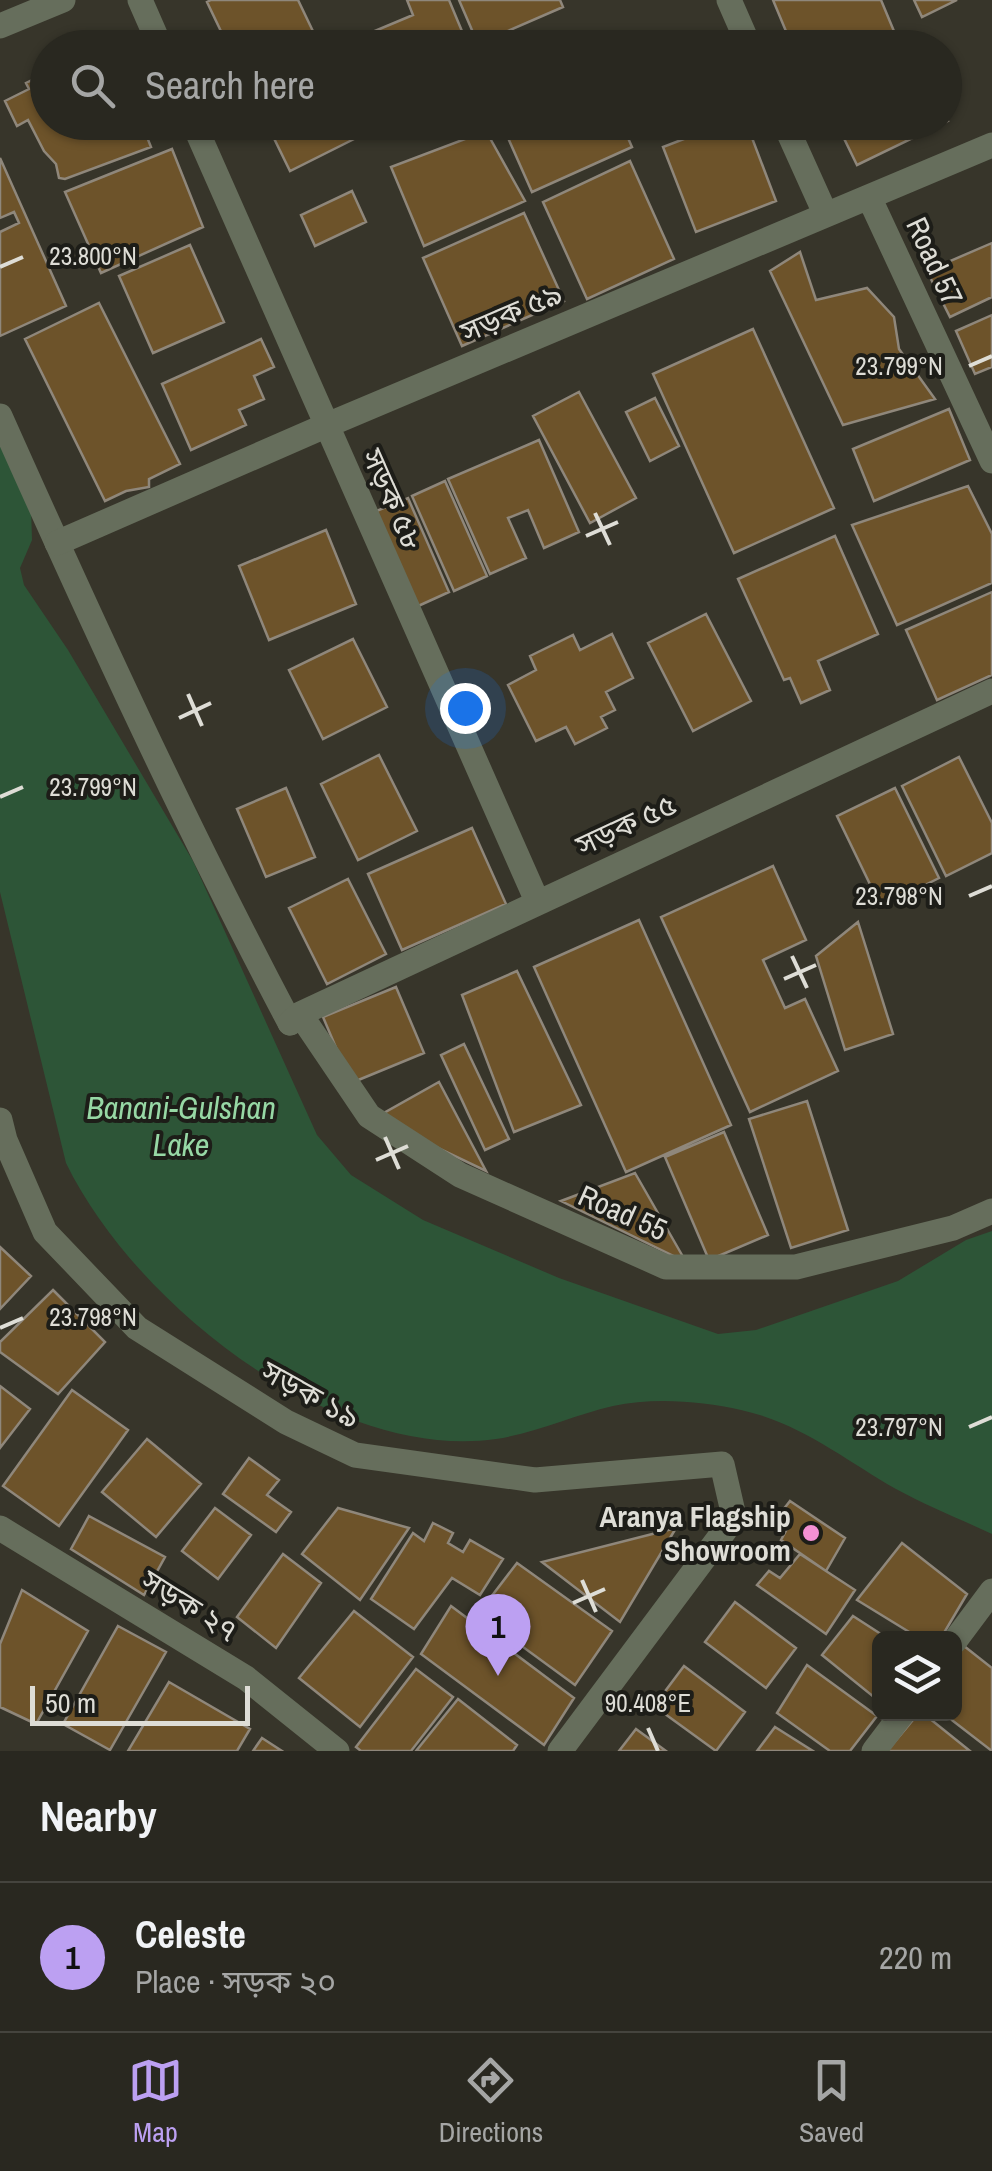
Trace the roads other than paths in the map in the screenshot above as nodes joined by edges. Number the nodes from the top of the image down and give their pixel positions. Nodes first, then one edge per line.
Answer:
1 (64, 0) edge
2 (140, 0) edge
3 (729, 0) edge
4 (0, 26) edge
5 (153, 30) edge
6 (742, 30) edge
7 (201, 140) edge
8 (792, 140) edge
9 (992, 145) edge
10 (870, 197) junction
11 (825, 214) junction
12 (0, 416) edge
13 (324, 426) junction
14 (992, 460) edge
15 (56, 543) junction
16 (992, 691) edge
17 (537, 901) junction
18 (295, 1018) junction
19 (0, 1120) edge
20 (992, 1212) edge
21 (0, 1528) edge
22 (992, 1592) edge
23 (962, 1631) edge
24 (897, 1721) edge
25 (336, 1751) edge
26 (560, 1751) edge
27 (874, 1751) edge

1 - 4 street
2 - 5 street
3 - 6 street
7 - 13 street, সড়ক ৫৮
8 - 11 street
9 - 10 street, সড়ক ৫৯
10 - 11 street, সড়ক ৫৯
10 - 14 street, Road 57
11 - 13 street, সড়ক ৫৯
12 - 15 street, Road 55
13 - 15 street, সড়ক ৫৯
13 - 17 street, সড়ক ৫৮
15 - 18 street, Road 55
16 - 17 street, সড়ক ৫৫
17 - 18 street, সড়ক ৫৫
18 - 20 street, Road 55
19 - 26 street, সড়ক ১৯
21 - 25 street, সড়ক ২৭
22 - 23 street
24 - 27 street

